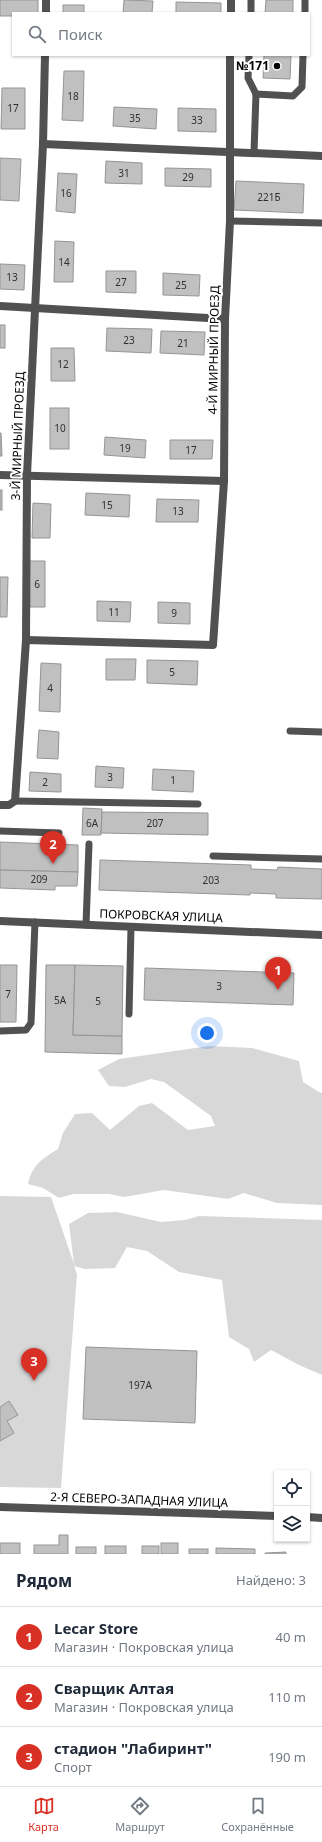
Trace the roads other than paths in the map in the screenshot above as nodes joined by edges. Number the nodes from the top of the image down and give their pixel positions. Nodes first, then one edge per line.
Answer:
1 (46, 0) edge
2 (231, 0) edge
3 (251, 0) edge
4 (305, 0) edge
5 (46, 12) edge
6 (231, 12) edge
7 (251, 12) edge
8 (305, 12) edge
9 (45, 56) edge
10 (230, 56) edge
11 (249, 56) edge
12 (303, 56) edge
13 (256, 94) junction
14 (43, 144) junction
15 (230, 151) junction
16 (254, 152) junction
17 (322, 156) edge
18 (230, 221) junction
19 (322, 223) edge
20 (0, 306) edge
21 (35, 308) junction
22 (225, 320) junction
23 (0, 474) edge
24 (27, 475) junction
25 (224, 482) junction
26 (26, 640) junction
27 (290, 731) dead end
28 (322, 732) edge
29 (15, 801) junction
30 (198, 804) dead end
31 (0, 805) edge
32 (0, 831) edge
33 (59, 833) dead end
34 (89, 844) dead end
35 (213, 856) dead end
36 (322, 859) edge
37 (0, 921) edge
38 (35, 922) junction
39 (86, 925) junction
40 (131, 927) junction
41 (322, 935) edge
42 (129, 1014) dead end
43 (0, 1031) edge
44 (0, 1507) edge
45 (274, 1516) edge
46 (310, 1517) edge
47 (322, 1518) edge

1 - 5 street
2 - 6 street
3 - 7 lane
4 - 8 lane
9 - 14 street, 3-Й МИРНЫЙ ПРОЕЗД
10 - 15 street, 4-Й МИРНЫЙ ПРОЕЗД
11 - 13 lane
12 - 13 lane
13 - 16 lane
14 - 15 street
14 - 21 street, 3-Й МИРНЫЙ ПРОЕЗД
15 - 16 street
15 - 18 street, 4-Й МИРНЫЙ ПРОЕЗД
16 - 17 street
18 - 19 lane
18 - 22 street, 4-Й МИРНЫЙ ПРОЕЗД
20 - 21 street
21 - 22 street
21 - 24 street, 3-Й МИРНЫЙ ПРОЕЗД
22 - 25 street, 4-Й МИРНЫЙ ПРОЕЗД
23 - 24 street
24 - 25 street
24 - 26 street, 3-Й МИРНЫЙ ПРОЕЗД
25 - 26 street, 4-Й МИРНЫЙ ПРОЕЗД
26 - 29 street, 3-Й МИРНЫЙ ПРОЕЗД
27 - 28 lane
29 - 30 lane
29 - 31 street
32 - 33 lane
34 - 39 lane
35 - 36 lane
37 - 38 street, ПОКРОВСКАЯ УЛИЦА
38 - 39 street, ПОКРОВСКАЯ УЛИЦА
38 - 43 lane
39 - 40 street, ПОКРОВСКАЯ УЛИЦА
40 - 41 street, ПОКРОВСКАЯ УЛИЦА
40 - 42 lane
44 - 45 street, 2-Я СЕВЕРО-ЗАПАДНАЯ УЛИЦА
46 - 47 street

